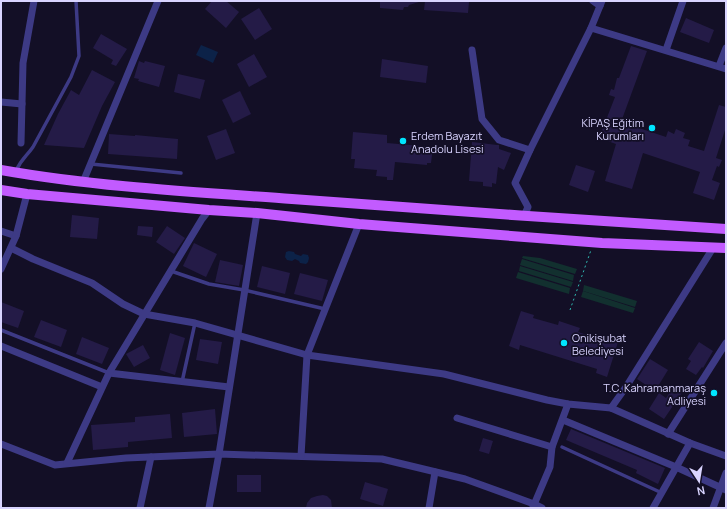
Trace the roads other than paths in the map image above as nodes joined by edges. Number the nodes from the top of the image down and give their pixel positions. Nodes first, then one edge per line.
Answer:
1 (34, 1) edge
2 (76, 1) edge
3 (158, 1) edge
4 (593, 1) edge
5 (683, 1) edge
6 (601, 4) edge
7 (591, 28) junction
8 (726, 48) edge
9 (472, 50) dead end
10 (666, 50) junction
11 (722, 68) edge
12 (1, 102) edge
13 (22, 104) junction
14 (21, 143) dead end
15 (530, 150) junction
16 (90, 164) junction
17 (1, 170) edge
18 (16, 173) junction
19 (181, 173) dead end
20 (83, 182) junction
21 (1, 190) edge
22 (27, 194) junction
23 (209, 210) junction
24 (257, 213) junction
25 (524, 216) junction
26 (359, 224) junction
27 (726, 229) edge
28 (1, 231) edge
29 (16, 236) junction
30 (11, 248) junction
31 (713, 248) junction
32 (726, 248) edge
33 (1, 269) edge
34 (170, 271) junction
35 (244, 290) junction
36 (325, 309) junction
37 (144, 314) junction
38 (195, 323) junction
39 (1, 330) edge
40 (237, 334) junction
41 (726, 343) edge
42 (1, 346) edge
43 (307, 355) junction
44 (109, 373) junction
45 (182, 382) junction
46 (102, 387) junction
47 (229, 387) junction
48 (568, 404) junction
49 (611, 408) junction
50 (457, 418) dead end
51 (562, 420) junction
52 (668, 434) junction
53 (690, 443) junction
54 (1, 445) edge
55 (552, 447) junction
56 (562, 447) dead end
57 (219, 454) junction
58 (301, 456) junction
59 (726, 456) edge
60 (151, 457) junction
61 (67, 463) junction
62 (676, 467) junction
63 (435, 472) junction
64 (726, 473) edge
65 (723, 488) edge
66 (662, 493) junction
67 (533, 506) edge
68 (140, 508) edge
69 (209, 508) edge
70 (429, 508) edge
71 (542, 508) edge
72 (653, 508) edge
73 (713, 508) edge

1 - 13 street
2 - 18 lane
3 - 16 street
4 - 6 street
5 - 10 street
6 - 7 street
7 - 10 street
7 - 15 street
8 - 11 street
9 - 15 street
10 - 11 street
12 - 13 street
13 - 14 street
15 - 25 street
16 - 19 lane
16 - 20 street
17 - 18 main road
18 - 20 main road
20 - 25 main road
21 - 22 main road
22 - 23 main road
22 - 29 street
23 - 24 main road
23 - 34 street
24 - 26 main road
24 - 35 street
25 - 27 main road
26 - 31 main road
26 - 36 street
28 - 29 street
29 - 30 street
30 - 33 street
30 - 37 street
31 - 32 main road
31 - 49 street
34 - 35 lane
34 - 37 street
35 - 36 lane
35 - 40 street
36 - 43 street
37 - 38 street
37 - 44 street
38 - 40 street
38 - 45 lane
39 - 44 lane
40 - 43 street
40 - 47 street
41 - 52 street
42 - 46 street
43 - 48 street
43 - 58 street
44 - 45 street
44 - 46 street
45 - 47 street
46 - 61 street
47 - 57 street
48 - 49 street
48 - 51 street
49 - 52 street
50 - 55 street
51 - 55 street
51 - 62 street
52 - 53 street
53 - 59 street
53 - 62 street
54 - 61 street
55 - 67 street
56 - 66 lane
57 - 58 street
57 - 60 street
57 - 69 street
58 - 63 street
60 - 61 street
60 - 68 street
62 - 65 street
62 - 66 street
63 - 67 street
63 - 70 street
64 - 65 street
65 - 73 street
66 - 72 street
67 - 71 street

